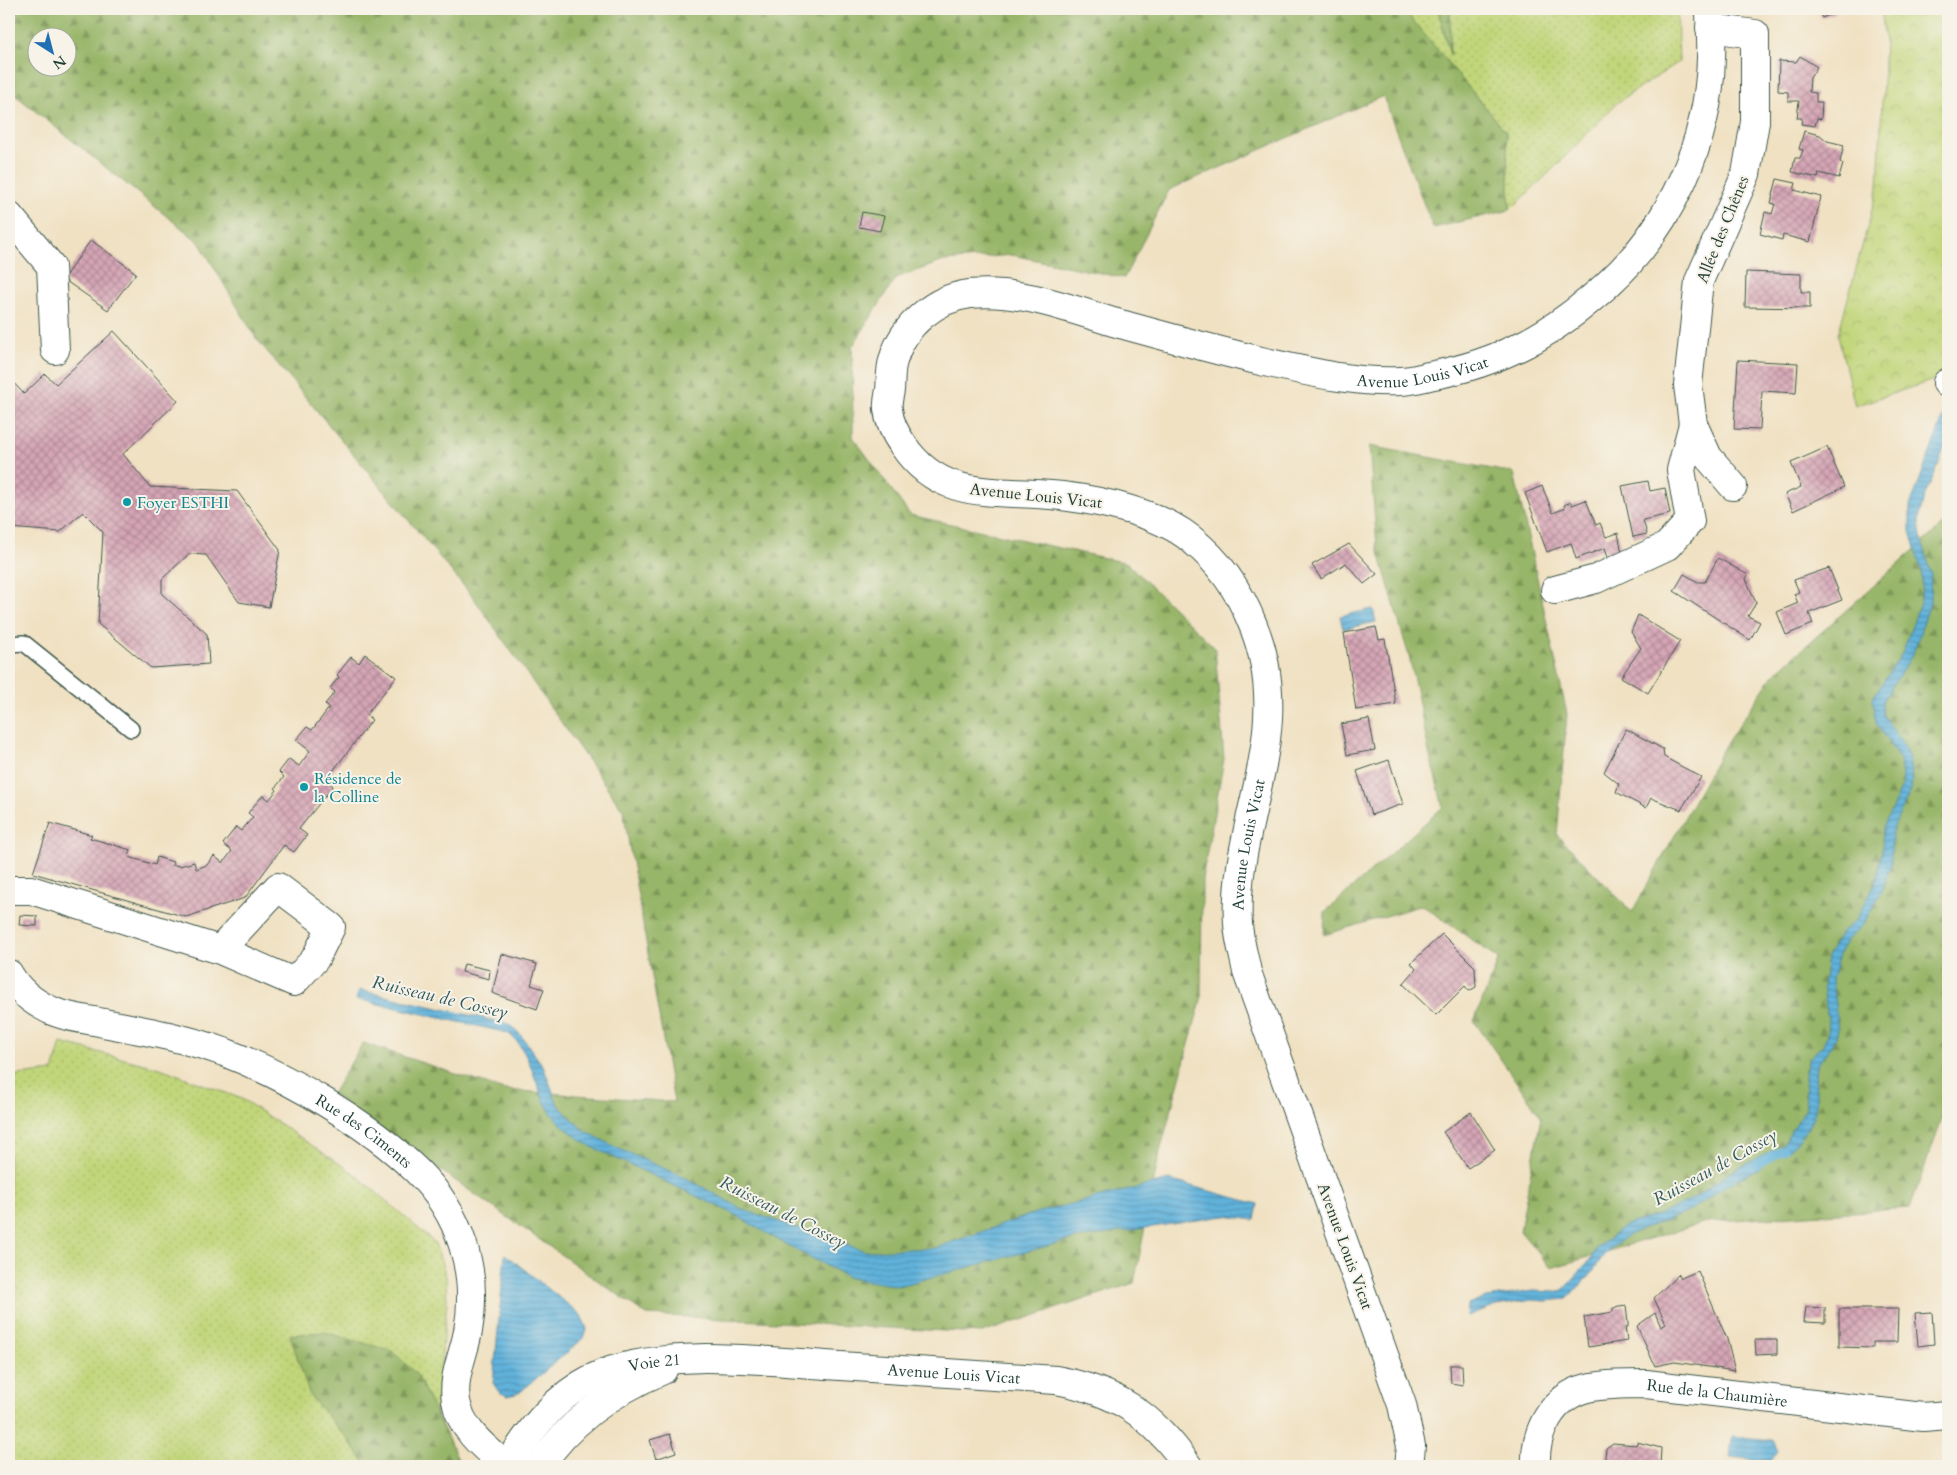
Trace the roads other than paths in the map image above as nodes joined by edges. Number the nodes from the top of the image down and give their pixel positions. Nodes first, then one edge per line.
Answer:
1 (1710, 19) edge
2 (9, 216) edge
3 (55, 350) dead end
4 (1693, 424) junction
5 (1733, 486) dead end
6 (1555, 590) dead end
7 (9, 644) edge
8 (130, 729) dead end
9 (9, 890) edge
10 (220, 950) dead end
11 (9, 974) edge
12 (686, 1360) junction
13 (1948, 1415) edge
14 (507, 1466) edge
15 (540, 1466) edge
16 (1188, 1466) edge
17 (1409, 1466) edge
18 (1536, 1466) edge

1 - 4 main road, Allée des Chênes
1 - 17 main road, Avenue Louis Vicat
2 - 3 main road
4 - 5 main road, Allée des Chênes
4 - 6 main road
7 - 8 lane
9 - 10 main road
11 - 14 main road, Rue des Ciments
12 - 14 main road, Voie 21
12 - 15 main road, Voie 21
12 - 16 main road, Avenue Louis Vicat
13 - 18 main road, Rue de la Chaumière

